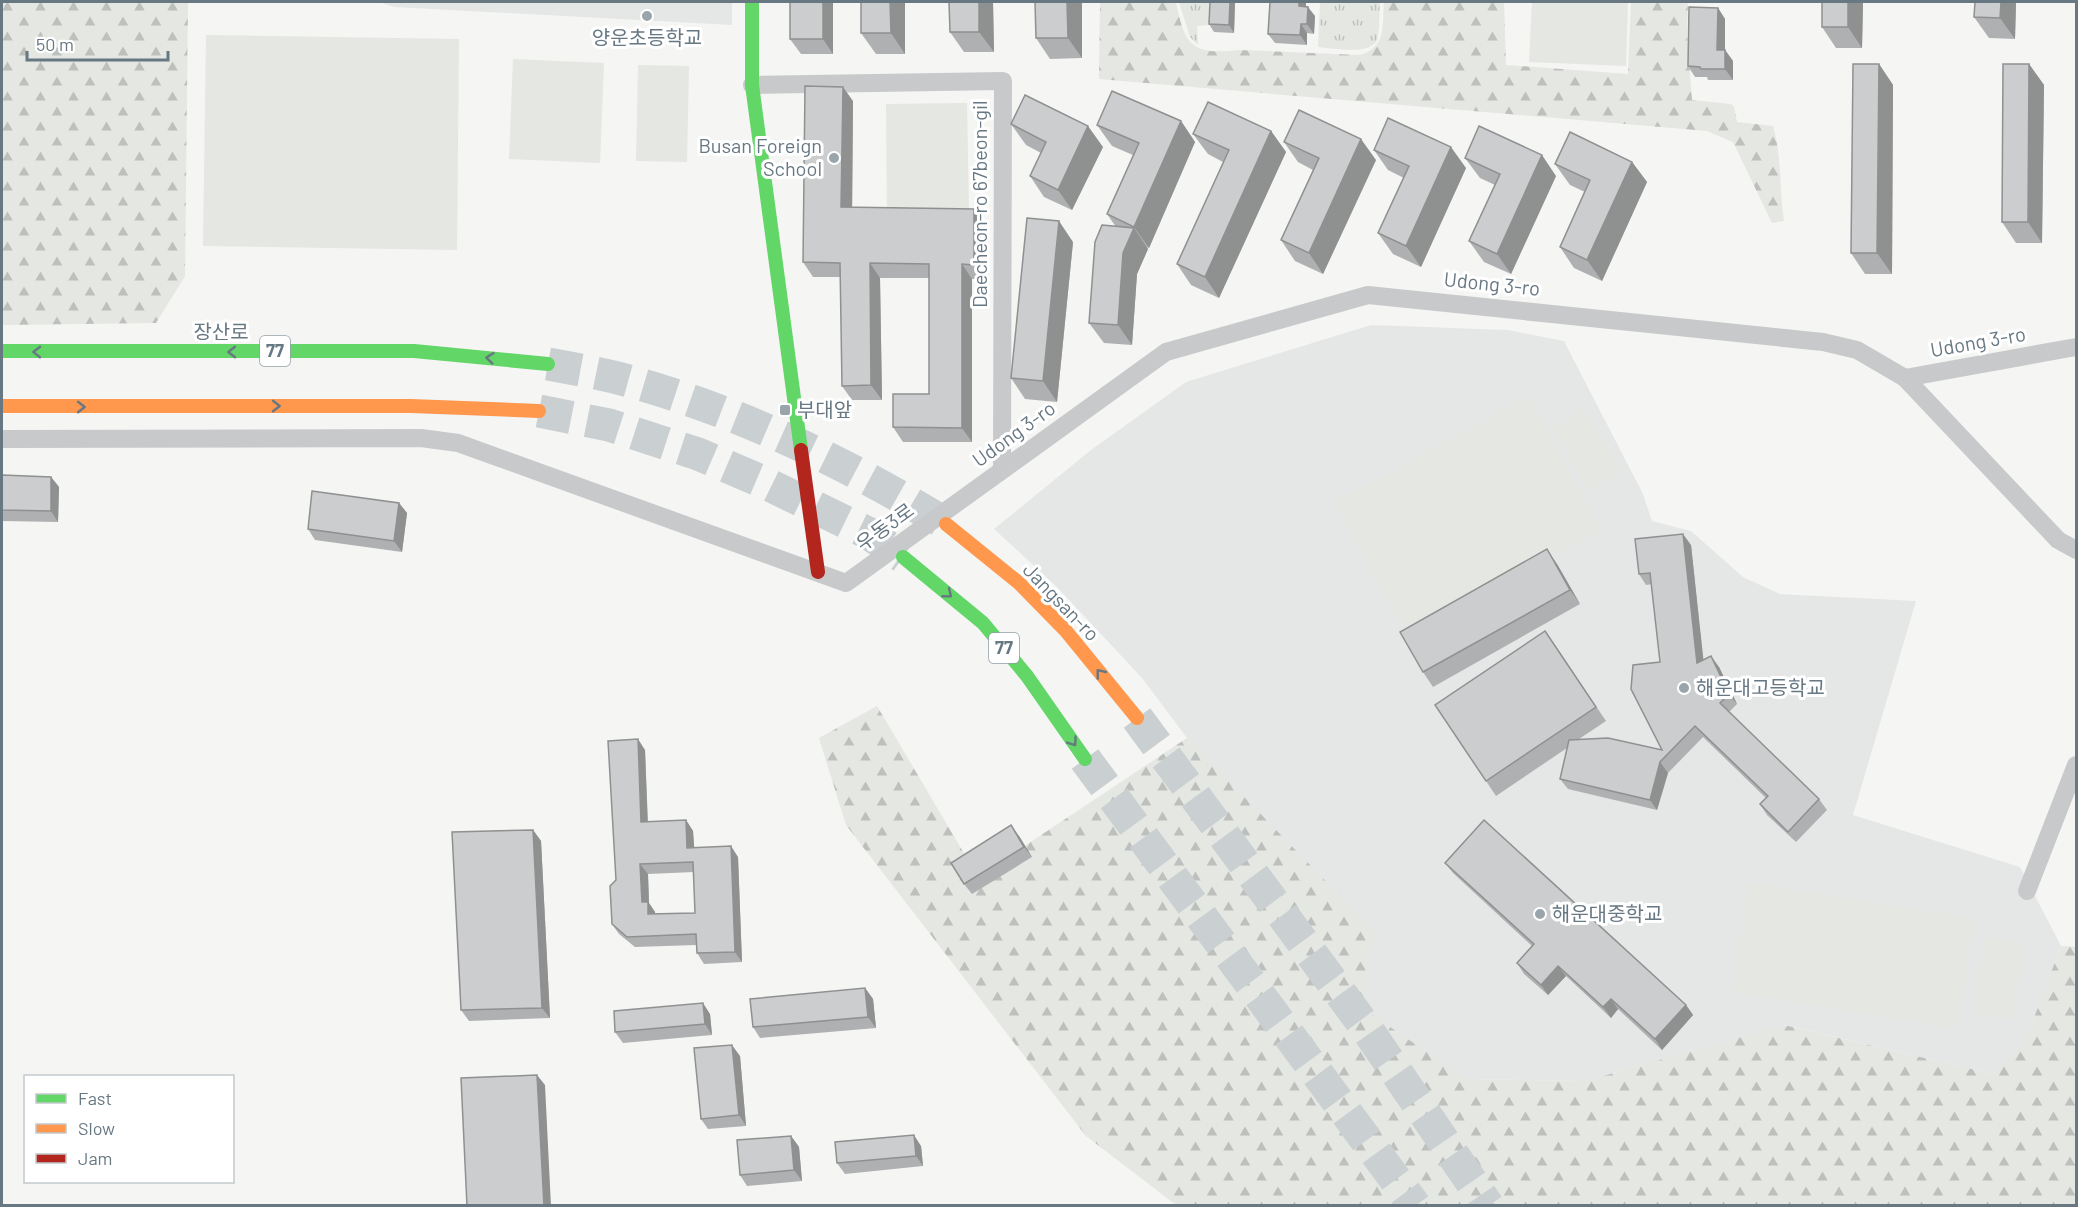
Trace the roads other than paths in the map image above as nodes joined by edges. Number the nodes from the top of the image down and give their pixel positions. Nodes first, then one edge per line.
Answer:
1 (752, 2) edge
2 (752, 86) junction
3 (2076, 347) edge
4 (2, 351) edge
5 (548, 364) tunnel mouth
6 (1905, 378) junction
7 (2, 406) edge
8 (538, 411) tunnel mouth
9 (2, 439) edge
10 (1002, 470) junction
11 (946, 524) tunnel mouth
12 (2076, 550) edge
13 (903, 557) tunnel mouth
14 (818, 572) junction
15 (1137, 718) tunnel mouth
16 (1085, 759) tunnel mouth
17 (2076, 765) edge
18 (2027, 891) dead end

1 - 2 main road
2 - 10 street, Daecheon-ro 67beon-gil
2 - 14 main road
3 - 6 street, Udong 3-ro
5 -> 4 main road, 장산로 / 77
6 - 10 street, Udong 3-ro
6 - 12 street
7 -> 8 main road
9 - 14 street
10 - 14 street, 우동3로
15 -> 11 main road, Jangsan-ro
13 -> 16 main road, 77
17 - 18 street

